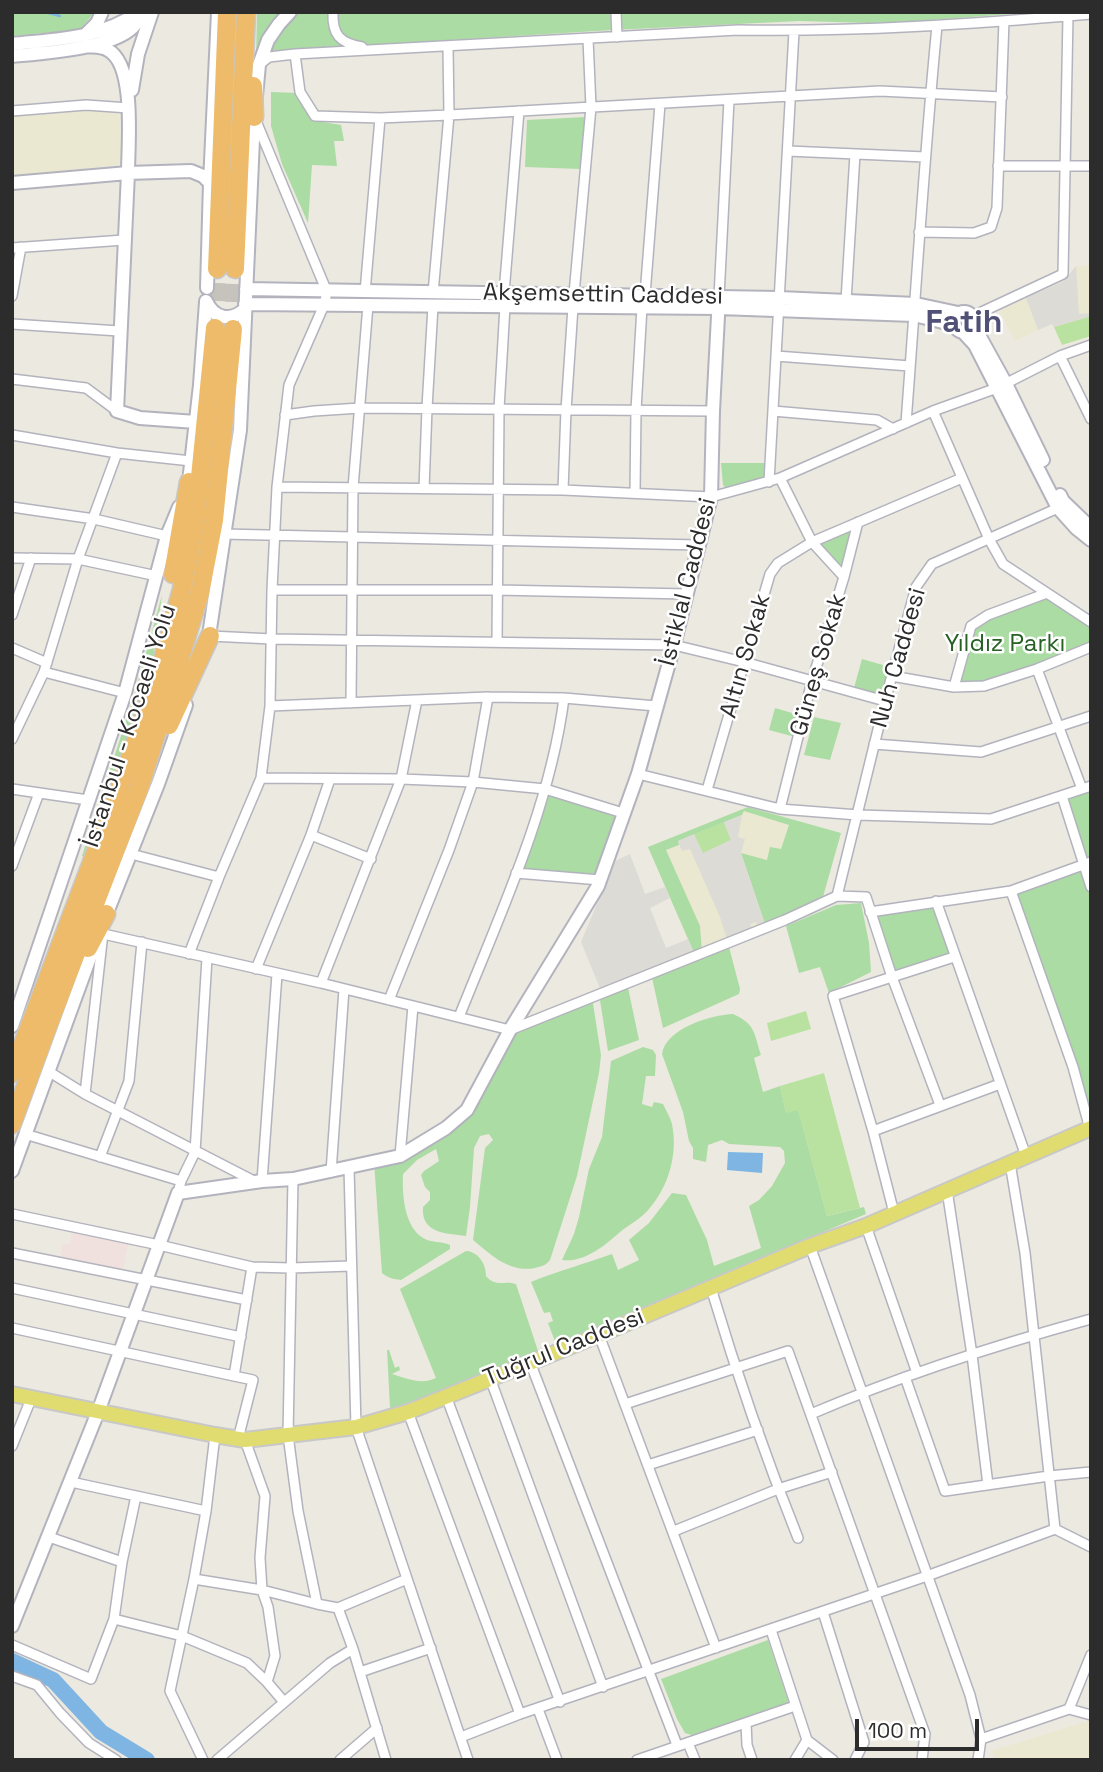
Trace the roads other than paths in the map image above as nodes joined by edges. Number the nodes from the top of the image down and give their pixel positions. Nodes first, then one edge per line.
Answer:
1 (102, 12) edge
2 (140, 12) edge
3 (152, 12) edge
4 (218, 12) edge
5 (226, 12) edge
6 (248, 12) edge
7 (290, 12) edge
8 (332, 12) edge
9 (616, 12) edge
10 (1091, 14) edge
11 (1068, 16) junction
12 (1004, 21) junction
13 (937, 26) junction
14 (794, 31) junction
15 (618, 37) junction
16 (589, 39) junction
17 (85, 41) junction
18 (12, 44) edge
19 (448, 47) junction
20 (385, 50) junction
21 (295, 54) junction
22 (12, 56) edge
23 (260, 60) junction
24 (931, 93) junction
25 (790, 96) junction
26 (1002, 97) junction
27 (729, 100) junction
28 (660, 104) junction
29 (591, 107) junction
30 (129, 108) junction
31 (12, 111) edge
32 (519, 111) junction
33 (449, 115) junction
34 (254, 117) junction
35 (380, 118) junction
36 (212, 145) junction
37 (788, 150) junction
38 (855, 154) junction
39 (925, 157) junction
40 (998, 166) junction
41 (1091, 166) edge
42 (1065, 167) junction
43 (128, 173) junction
44 (12, 183) edge
45 (210, 184) junction
46 (919, 232) junction
47 (124, 240) junction
48 (17, 248) edge
49 (233, 268) junction
50 (246, 287) junction
51 (207, 288) junction
52 (267, 290) junction
53 (327, 292) junction
54 (365, 292) junction
55 (12, 296) edge
56 (433, 299) junction
57 (505, 300) junction
58 (574, 300) junction
59 (644, 301) junction
60 (846, 301) junction
61 (206, 302) junction
62 (719, 302) junction
63 (267, 304) junction
64 (779, 304) junction
65 (324, 305) junction
66 (245, 306) junction
67 (368, 306) junction
68 (915, 310) junction
69 (964, 322) junction
70 (12, 324) edge
71 (231, 329) junction
72 (119, 331) junction
73 (1091, 345) edge
74 (776, 356) junction
75 (1060, 356) junction
76 (910, 366) junction
77 (12, 379) edge
78 (1001, 386) junction
79 (360, 408) junction
80 (427, 408) junction
81 (499, 409) junction
82 (566, 410) junction
83 (117, 411) junction
84 (636, 411) junction
85 (713, 411) junction
86 (773, 411) junction
87 (933, 411) junction
88 (285, 415) junction
89 (1091, 419) edge
90 (196, 422) junction
91 (906, 423) junction
92 (893, 429) junction
93 (12, 435) edge
94 (117, 453) junction
95 (191, 461) junction
96 (780, 478) junction
97 (962, 478) junction
98 (189, 482) junction
99 (769, 482) junction
100 (277, 487) junction
101 (353, 488) junction
102 (424, 489) junction
103 (498, 489) junction
104 (563, 489) junction
105 (635, 492) junction
106 (711, 497) junction
107 (1061, 504) junction
108 (12, 507) edge
109 (94, 519) junction
110 (858, 522) junction
111 (1091, 528) edge
112 (223, 534) junction
113 (275, 535) junction
114 (167, 536) junction
115 (352, 537) junction
116 (989, 539) junction
117 (498, 540) junction
118 (1091, 540) edge
119 (812, 541) junction
120 (698, 545) junction
121 (12, 558) edge
122 (31, 558) junction
123 (78, 559) junction
124 (157, 576) junction
125 (844, 577) junction
126 (272, 590) junction
127 (351, 590) junction
128 (497, 590) junction
129 (1047, 593) junction
130 (687, 594) junction
131 (12, 615) edge
132 (1091, 622) edge
133 (210, 636) junction
134 (272, 639) junction
135 (352, 639) junction
136 (497, 642) junction
137 (674, 645) junction
138 (12, 648) edge
139 (1091, 648) edge
140 (744, 662) junction
141 (46, 667) junction
142 (1037, 670) junction
143 (892, 676) junction
144 (812, 681) junction
145 (954, 687) junction
146 (125, 693) junction
147 (152, 694) junction
148 (488, 697) junction
149 (564, 698) junction
150 (417, 700) junction
151 (884, 701) junction
152 (351, 703) junction
153 (270, 706) junction
154 (656, 706) junction
155 (1091, 716) edge
156 (1060, 726) junction
157 (12, 739) edge
158 (874, 744) junction
159 (638, 774) junction
160 (261, 778) junction
161 (330, 779) junction
162 (401, 779) junction
163 (473, 782) junction
164 (1086, 788) edge
165 (12, 789) edge
166 (139, 789) junction
167 (545, 789) junction
168 (707, 790) junction
169 (39, 793) junction
170 (1062, 796) junction
171 (88, 800) junction
172 (780, 809) junction
173 (623, 813) junction
174 (858, 815) junction
175 (312, 835) junction
176 (131, 854) junction
177 (371, 859) junction
178 (1087, 864) edge
179 (12, 866) edge
180 (516, 873) junction
181 (219, 877) junction
182 (600, 880) junction
183 (1091, 887) edge
184 (1010, 891) junction
185 (837, 896) junction
186 (936, 901) junction
187 (870, 912) junction
188 (106, 914) junction
189 (101, 933) junction
190 (142, 943) junction
191 (189, 954) junction
192 (954, 957) junction
193 (207, 958) junction
194 (256, 970) junction
195 (277, 974) junction
196 (892, 977) junction
197 (321, 983) junction
198 (344, 989) junction
199 (389, 1000) junction
200 (413, 1006) junction
201 (459, 1017) junction
202 (30, 1026) edge
203 (510, 1030) junction
204 (48, 1071) junction
205 (12, 1073) edge
206 (1000, 1084) junction
207 (85, 1094) junction
208 (940, 1105) junction
209 (118, 1112) junction
210 (1091, 1128) edge
211 (19, 1129) edge
212 (873, 1131) junction
213 (195, 1152) junction
214 (400, 1156) junction
215 (1026, 1156) junction
216 (100, 1157) junction
217 (1010, 1163) junction
218 (349, 1168) junction
219 (12, 1171) edge
220 (331, 1172) junction
221 (293, 1179) junction
222 (259, 1182) junction
223 (180, 1187) junction
224 (947, 1190) junction
225 (894, 1213) junction
226 (12, 1214) edge
227 (866, 1226) junction
228 (159, 1245) junction
229 (810, 1246) junction
230 (12, 1253) edge
231 (351, 1266) junction
232 (253, 1267) junction
233 (291, 1268) junction
234 (146, 1280) junction
235 (12, 1288) edge
236 (711, 1288) junction
237 (247, 1300) junction
238 (134, 1314) junction
239 (1091, 1318) edge
240 (12, 1328) edge
241 (599, 1335) junction
242 (1033, 1335) junction
243 (241, 1337) junction
244 (121, 1350) junction
245 (972, 1355) junction
246 (530, 1362) junction
247 (735, 1368) junction
248 (917, 1373) junction
249 (234, 1376) junction
250 (905, 1377) junction
251 (490, 1378) junction
252 (862, 1392) junction
253 (12, 1395) edge
254 (446, 1396) junction
255 (31, 1399) junction
256 (625, 1404) junction
257 (98, 1412) junction
258 (408, 1412) junction
259 (811, 1414) junction
260 (356, 1427) junction
261 (758, 1430) junction
262 (215, 1435) junction
263 (288, 1435) junction
264 (242, 1439) junction
265 (12, 1446) edge
266 (648, 1465) junction
267 (832, 1472) junction
268 (1091, 1472) edge
269 (1049, 1476) junction
270 (71, 1482) junction
271 (988, 1485) junction
272 (778, 1489) junction
273 (136, 1496) junction
274 (206, 1511) junction
275 (1055, 1529) junction
276 (674, 1531) junction
277 (49, 1537) junction
278 (798, 1538) dead end
279 (1091, 1546) edge
280 (122, 1562) junction
281 (927, 1576) junction
282 (194, 1579) junction
283 (407, 1579) junction
284 (262, 1590) junction
285 (876, 1594) junction
286 (317, 1604) junction
287 (338, 1608) junction
288 (823, 1612) junction
289 (114, 1619) junction
290 (12, 1626) edge
291 (771, 1630) junction
292 (182, 1636) junction
293 (12, 1645) edge
294 (431, 1648) junction
295 (716, 1648) junction
296 (353, 1649) junction
297 (1091, 1655) edge
298 (360, 1672) junction
299 (648, 1672) junction
300 (12, 1675) edge
301 (267, 1682) junction
302 (603, 1687) junction
303 (284, 1702) junction
304 (560, 1702) junction
305 (795, 1706) junction
306 (538, 1709) junction
307 (1069, 1709) junction
308 (520, 1714) junction
309 (1091, 1715) edge
310 (746, 1723) junction
311 (377, 1728) junction
312 (461, 1737) junction
313 (981, 1739) junction
314 (807, 1740) junction
315 (688, 1743) junction
316 (677, 1745) junction
317 (116, 1760) edge
318 (203, 1760) edge
319 (217, 1760) edge
320 (340, 1760) edge
321 (386, 1760) edge
322 (468, 1760) edge
323 (557, 1760) edge
324 (637, 1760) edge
325 (695, 1760) edge
326 (752, 1760) edge
327 (795, 1760) edge
328 (833, 1760) edge
329 (855, 1760) edge
330 (922, 1760) edge
331 (978, 1760) edge

1 - 17 main road
2 - 17 main road
3 - 30 main road
4 - 36 main road
5 - 36 highway
5 - 49 highway
6 - 34 highway
6 - 49 highway
7 - 23 main road
8 - 20 street
9 - 15 street
10 - 11 street
11 - 12 street
11 - 42 street
12 - 13 street
12 - 26 street
13 - 14 street
13 - 24 street
14 - 15 street
14 - 25 street
15 - 16 street
16 - 19 street
16 - 29 street
17 - 18 main road
17 - 22 main road
17 - 30 main road
19 - 20 street
19 - 33 street
20 - 21 street
21 - 23 street
21 - 35 street
23 - 34 main road
24 - 25 street
24 - 26 street
24 - 39 street
25 - 27 street
25 - 37 street
26 - 40 street
27 - 28 street
27 - 62 street, İstiklal Caddesi
28 - 29 street
28 - 59 street
29 - 32 street
29 - 58 street
30 - 31 street
30 - 43 main road
32 - 33 street
32 - 57 street
33 - 35 street
33 - 56 street
34 - 49 main road
34 - 53 street
35 - 54 street
36 - 45 main road
37 - 38 street
37 - 64 street
38 - 39 street
38 - 60 street
39 - 46 street
40 - 42 street
40 - 46 street
41 - 42 street
42 - 69 street
43 - 44 main road
43 - 45 main road
43 - 47 main road
45 - 51 main road
46 - 68 street
47 - 48 street
47 - 72 main road
48 - 55 street
49 - 50 main road
49 - 52 main road
50 - 51 main road
50 - 52 main road, Akşemsettin Caddesi
50 - 66 main road
51 - 61 main road
52 - 53 main road, Akşemsettin Caddesi
53 - 54 main road, Akşemsettin Caddesi
53 - 65 street
54 - 56 main road, Akşemsettin Caddesi
56 - 57 main road, Akşemsettin Caddesi
56 - 67 main road, Akşemsettin Caddesi
56 - 80 street
57 - 58 main road, Akşemsettin Caddesi
57 - 81 street
58 - 59 main road, Akşemsettin Caddesi
58 - 82 street
59 - 62 main road, Akşemsettin Caddesi
59 - 84 street
60 - 64 main road, Akşemsettin Caddesi
60 - 68 main road, Akşemsettin Caddesi
61 - 66 main road
61 - 90 main road
62 - 64 main road, Akşemsettin Caddesi
62 - 85 main road, İstiklal Caddesi
63 - 65 main road, Akşemsettin Caddesi
63 - 66 main road, Akşemsettin Caddesi
63 - 71 main road
64 - 68 main road, Akşemsettin Caddesi
64 - 74 street
65 - 67 main road, Akşemsettin Caddesi
65 - 88 street
66 - 71 main road
67 - 79 street
68 - 69 main road, Akşemsettin Caddesi
68 - 76 street
69 - 78 main road
70 - 72 street
71 - 112 main road
71 - 147 highway
71 - 166 highway, İstanbul - Kocaeli Yolu
72 - 83 main road
73 - 75 street
74 - 76 street
74 - 86 street
75 - 78 street
75 - 89 street
76 - 91 street
77 - 83 street
78 - 87 street
78 - 107 main road
79 - 80 street
79 - 88 street
79 - 101 street
80 - 81 street
80 - 102 street
81 - 82 street
81 - 103 street
82 - 84 street
82 - 104 street
83 - 90 main road
84 - 85 street
84 - 105 street
85 - 106 main road, İstiklal Caddesi
86 - 92 street
86 - 99 street
87 - 91 street
87 - 97 street
88 - 100 street
90 - 95 main road
91 - 92 street
92 - 96 street
93 - 94 street
94 - 95 street
94 - 109 street
95 - 98 main road
96 - 99 street
96 - 119 street
97 - 110 street, Altın Sokak
97 - 116 street
98 - 114 main road
98 - 147 highway
99 - 106 street
100 - 101 street
100 - 113 street
101 - 102 street
101 - 115 street
102 - 103 street
103 - 104 street
103 - 117 street
104 - 105 street
105 - 106 street
106 - 120 main road, İstiklal Caddesi
107 - 111 main road
107 - 116 street, Nuh Caddesi
107 - 118 main road
108 - 109 street
109 - 114 street
109 - 123 street
110 - 119 street, Altın Sokak
110 - 125 street, Güneş Sokak
112 - 113 street
112 - 133 main road
113 - 115 street
113 - 126 street
114 - 124 main road
115 - 117 street
115 - 127 street
116 - 129 street
116 - 143 street, Nuh Caddesi
117 - 120 street
117 - 128 street
119 - 125 street
119 - 140 street, Altın Sokak
120 - 130 main road, İstiklal Caddesi
121 - 122 street
122 - 123 street
122 - 131 street
123 - 124 street
123 - 141 street
124 - 146 main road
125 - 144 street, Güneş Sokak
126 - 127 street
126 - 134 street
127 - 128 street
127 - 135 street
128 - 130 street
128 - 136 street
129 - 132 street
129 - 145 street
130 - 137 main road, İstiklal Caddesi
133 - 134 street
133 - 166 highway
133 - 176 main road
134 - 135 street
134 - 153 street
135 - 136 street
135 - 152 street
136 - 137 street
137 - 140 street
137 - 154 main road, İstiklal Caddesi
138 - 141 street
139 - 142 street
140 - 144 street
140 - 168 street, Altın Sokak
141 - 146 street
141 - 157 street
142 - 145 street
142 - 156 street
143 - 145 street
143 - 151 street, Nuh Caddesi
144 - 151 street
144 - 172 street, Güneş Sokak
146 - 171 main road
147 - 202 highway
148 - 149 street
148 - 150 street
148 - 163 street
149 - 154 street
149 - 167 street
150 - 152 street
150 - 162 street
151 - 158 street, Nuh Caddesi
152 - 153 street
153 - 160 street
154 - 159 main road, İstiklal Caddesi
155 - 156 street
156 - 158 street
156 - 164 street
158 - 174 street, Nuh Caddesi
159 - 168 street
159 - 173 main road, İstiklal Caddesi
160 - 161 street
160 - 181 street
161 - 162 street
161 - 175 street
162 - 163 street
162 - 177 street
163 - 167 street
163 - 199 street
164 - 170 street
165 - 169 street
166 - 202 highway, İstanbul - Kocaeli Yolu
167 - 173 street
167 - 180 street
168 - 172 street
169 - 171 street
169 - 179 street
170 - 174 street
170 - 178 street
171 - 202 main road
172 - 174 street
173 - 182 main road, İstiklal Caddesi
174 - 185 street, Nuh Caddesi
175 - 177 street
175 - 194 street
176 - 181 street
176 - 188 main road
177 - 197 street
178 - 183 street
178 - 184 street
180 - 182 street
180 - 201 street
181 - 191 street
182 - 203 main road, İstiklal Caddesi
184 - 186 street
184 - 210 street
185 - 187 street
185 - 203 street
186 - 187 street
186 - 192 street
187 - 196 street
188 - 189 main road
188 - 202 highway
189 - 190 street
189 - 204 main road
189 - 207 street
190 - 191 street
190 - 209 street
191 - 193 street
192 - 196 street
192 - 206 street
193 - 194 street
193 - 213 street
194 - 195 street
195 - 197 street
195 - 222 street
196 - 208 street
196 - 212 street
197 - 198 street
198 - 199 street
198 - 220 street
199 - 200 street
200 - 201 street
200 - 214 street
201 - 203 street
202 - 205 highway
202 - 211 highway, İstanbul - Kocaeli Yolu
203 - 214 main road, İstiklal Caddesi
204 - 207 street
204 - 211 main road
206 - 208 street
206 - 215 street
207 - 209 street
208 - 212 street
209 - 213 street
209 - 216 street
210 - 215 main road, Tuğrul Caddesi
211 - 216 street
211 - 219 main road
212 - 225 street
213 - 222 street
213 - 223 street
214 - 218 main road, İstiklal Caddesi
215 - 217 main road, Tuğrul Caddesi
216 - 223 street
217 - 224 main road, Tuğrul Caddesi
217 - 242 street
218 - 220 main road, İstiklal Caddesi
218 - 231 street
220 - 221 main road, İstiklal Caddesi
221 - 222 main road, İstiklal Caddesi
221 - 233 street
222 - 223 main road, İstiklal Caddesi
223 - 228 main road
224 - 225 main road, Tuğrul Caddesi
224 - 245 street
225 - 227 main road, Tuğrul Caddesi
226 - 228 street
227 - 229 main road, Tuğrul Caddesi
227 - 248 street
228 - 232 street
228 - 234 main road
229 - 236 main road, Tuğrul Caddesi
229 - 252 street
230 - 234 street
231 - 233 street
231 - 260 street
232 - 233 street
232 - 237 street
233 - 263 street
234 - 237 street
234 - 238 main road
235 - 238 street
236 - 241 main road, Tuğrul Caddesi
236 - 247 street
237 - 243 street
238 - 243 street
238 - 244 main road
239 - 242 street
240 - 244 street
241 - 246 main road, Tuğrul Caddesi
241 - 256 street
242 - 245 street
242 - 269 street
243 - 249 street
244 - 249 street
244 - 257 main road
245 - 248 street
245 - 271 street
246 - 251 main road, Tuğrul Caddesi
246 - 299 street
247 - 256 street
247 - 259 street
247 - 261 street
248 - 250 street
249 - 264 street
250 - 252 street
250 - 271 street
251 - 254 main road, Tuğrul Caddesi
251 - 302 street
252 - 259 street
252 - 281 street
253 - 255 main road, Tuğrul Caddesi
254 - 258 main road, Tuğrul Caddesi
254 - 304 street
255 - 257 main road, Tuğrul Caddesi
255 - 265 street
256 - 266 street
257 - 262 main road, Tuğrul Caddesi
257 - 270 main road
258 - 260 main road, Tuğrul Caddesi
258 - 308 street
259 - 267 street
260 - 263 main road, Tuğrul Caddesi
260 - 283 street
261 - 266 street
261 - 272 street
262 - 264 main road, Tuğrul Caddesi
262 - 274 street
263 - 264 main road, Tuğrul Caddesi
263 - 286 street
264 - 284 street
266 - 276 street
267 - 272 street
267 - 285 street
268 - 269 street
269 - 271 street
269 - 275 street
270 - 273 street
270 - 277 main road
272 - 276 street
272 - 278 street
273 - 274 street
273 - 280 street
274 - 282 street
275 - 279 street
275 - 281 street
276 - 295 street
277 - 280 street
277 - 290 main road
280 - 289 street
281 - 285 street
281 - 313 street
282 - 284 street
282 - 292 street
283 - 287 street
283 - 294 street
284 - 286 street
284 - 301 street
285 - 288 street
285 - 330 street
286 - 287 street
287 - 296 street
288 - 291 street
288 - 329 street
289 - 292 street
289 - 293 street
291 - 295 street
291 - 305 street
292 - 301 street
292 - 318 street
294 - 298 street
294 - 312 street
295 - 299 street
296 - 298 street
296 - 303 street
297 - 307 street
298 - 311 street
299 - 302 street
299 - 316 street
300 - 317 street
301 - 303 street
302 - 304 street
303 - 319 street
304 - 306 street
305 - 310 street
305 - 314 street
306 - 308 street
306 - 323 street
307 - 309 street
307 - 313 street
308 - 312 street
310 - 315 street
310 - 326 street
311 - 320 street
311 - 321 street
312 - 322 street
313 - 331 street
314 - 327 street
314 - 328 street
315 - 316 street
315 - 325 street
316 - 324 street

